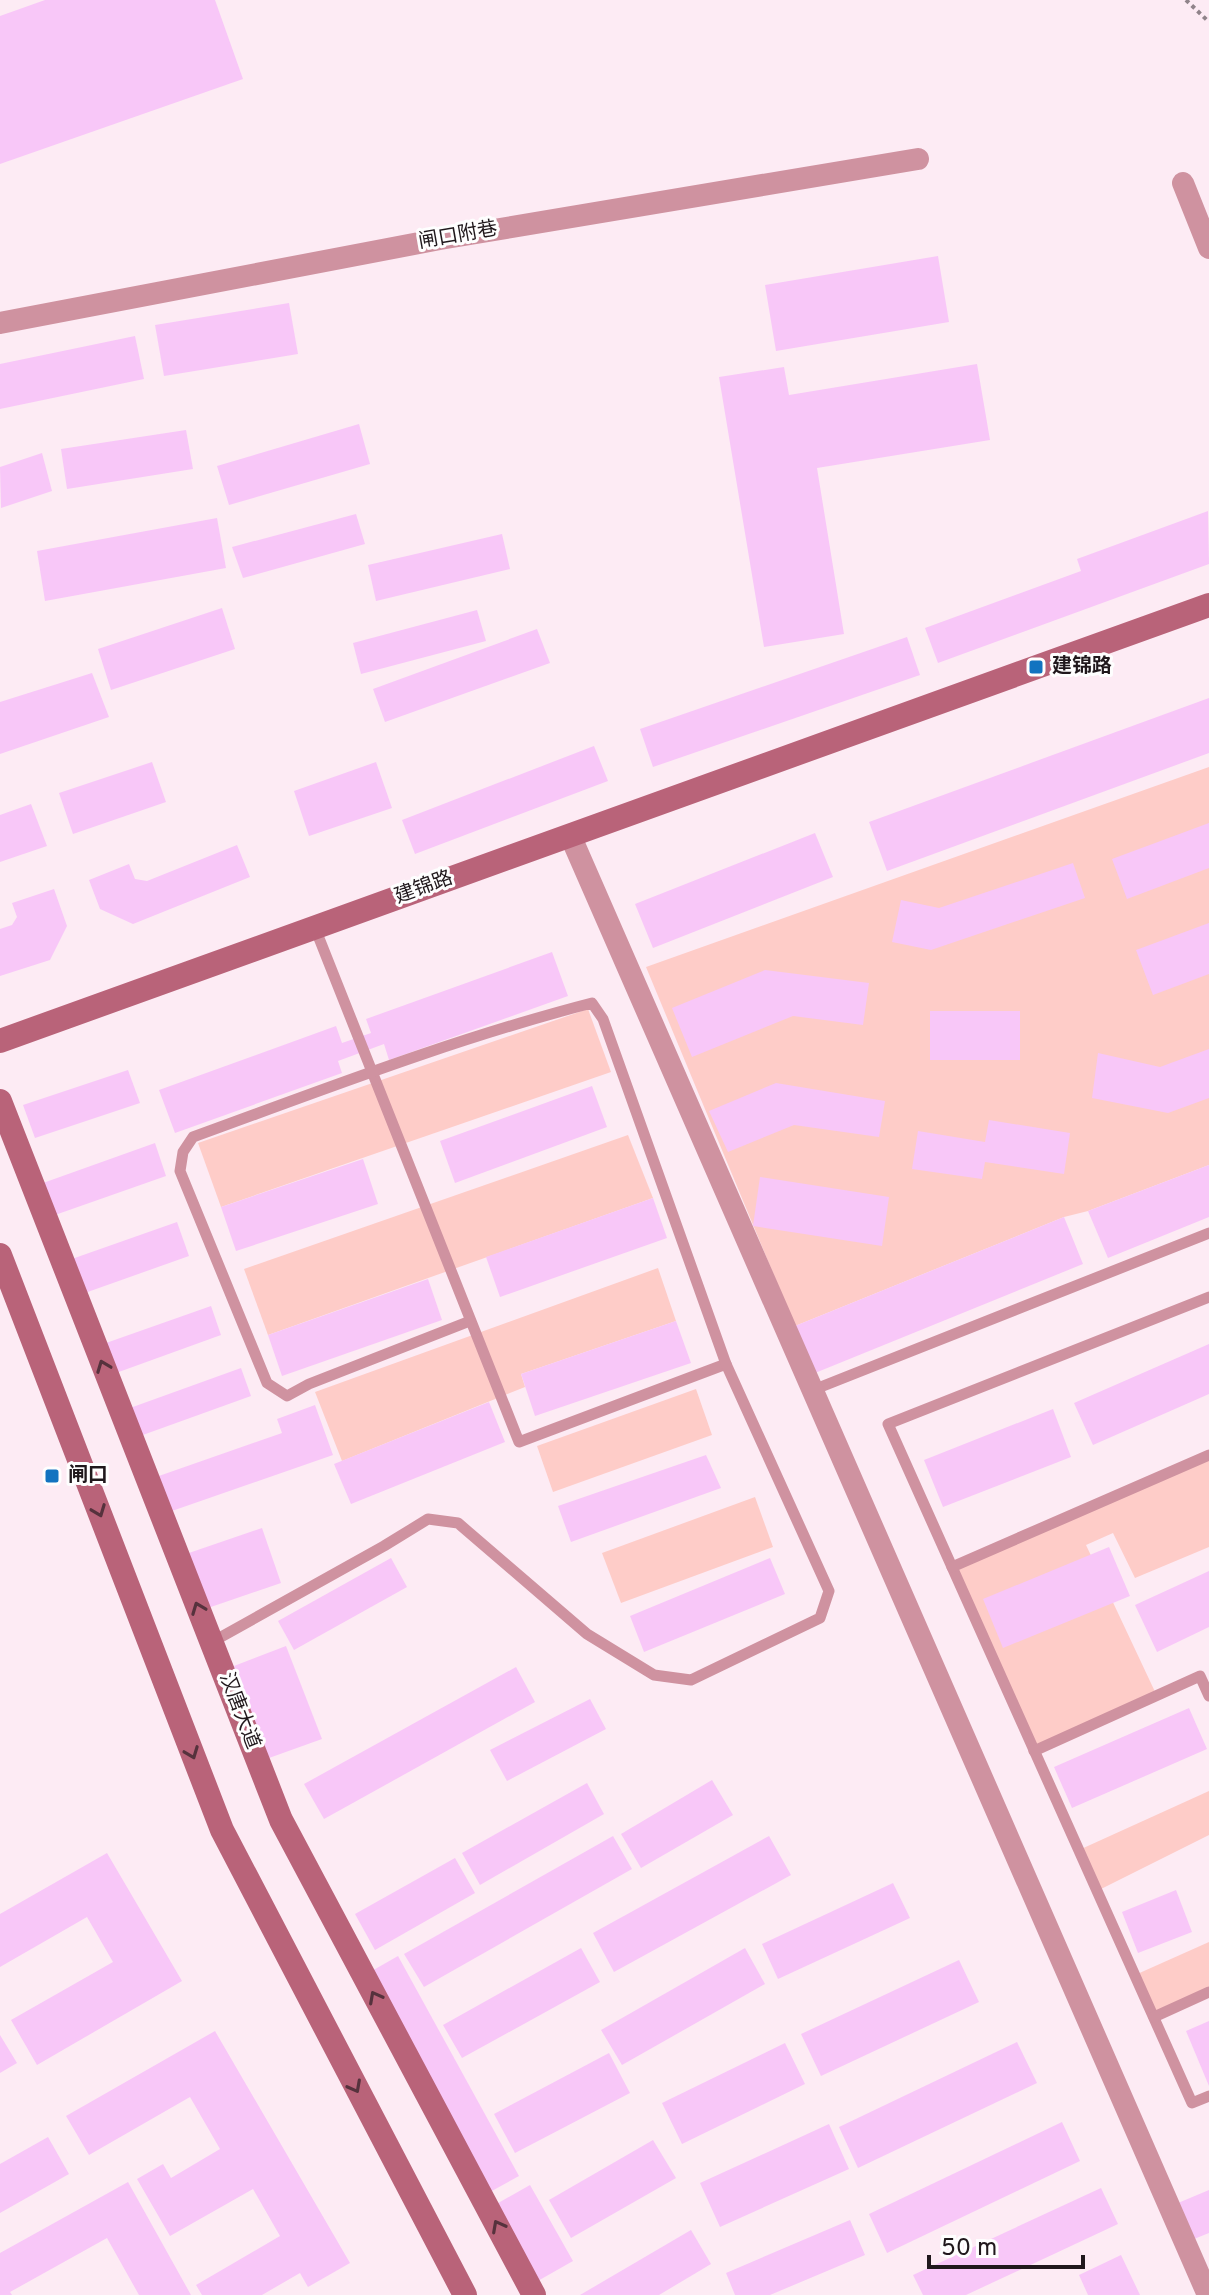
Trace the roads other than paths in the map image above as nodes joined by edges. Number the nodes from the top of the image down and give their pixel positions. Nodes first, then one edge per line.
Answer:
1 (918, 159) dead end
2 (1183, 183) dead end
3 (1209, 248) edge
4 (0, 323) edge
5 (1209, 605) edge
6 (570, 835) junction
7 (315, 927) junction
8 (0, 1041) edge
9 (372, 1071) junction
10 (0, 1101) edge
11 (1209, 1233) edge
12 (0, 1255) edge
13 (1209, 1297) edge
14 (470, 1321) junction
15 (726, 1364) junction
16 (813, 1390) junction
17 (1209, 1455) edge
18 (952, 1567) junction
19 (212, 1642) junction
20 (1205, 1674) edge
21 (1209, 1696) edge
22 (1034, 1751) junction
23 (1209, 1992) edge
24 (1154, 2017) junction
25 (1209, 2096) edge
26 (465, 2295) edge
27 (534, 2295) edge
28 (1208, 2295) edge

1 - 4 street, 闸口附巷
2 - 3 street
5 - 6 main road, 建锦路
6 - 7 main road, 建锦路
6 - 16 street
7 - 8 main road, 建锦路
7 - 9 lane
9 - 14 lane
9 - 14 lane
9 - 15 lane
19 -> 10 main road, 汉唐大道
11 - 16 lane
12 -> 26 main road
13 - 18 lane
14 - 15 lane
15 - 19 lane
16 - 28 street
17 - 18 lane
18 - 22 lane
27 -> 19 main road, 汉唐大道
20 - 21 lane
20 - 22 lane
22 - 24 lane
23 - 24 lane
24 - 25 lane

